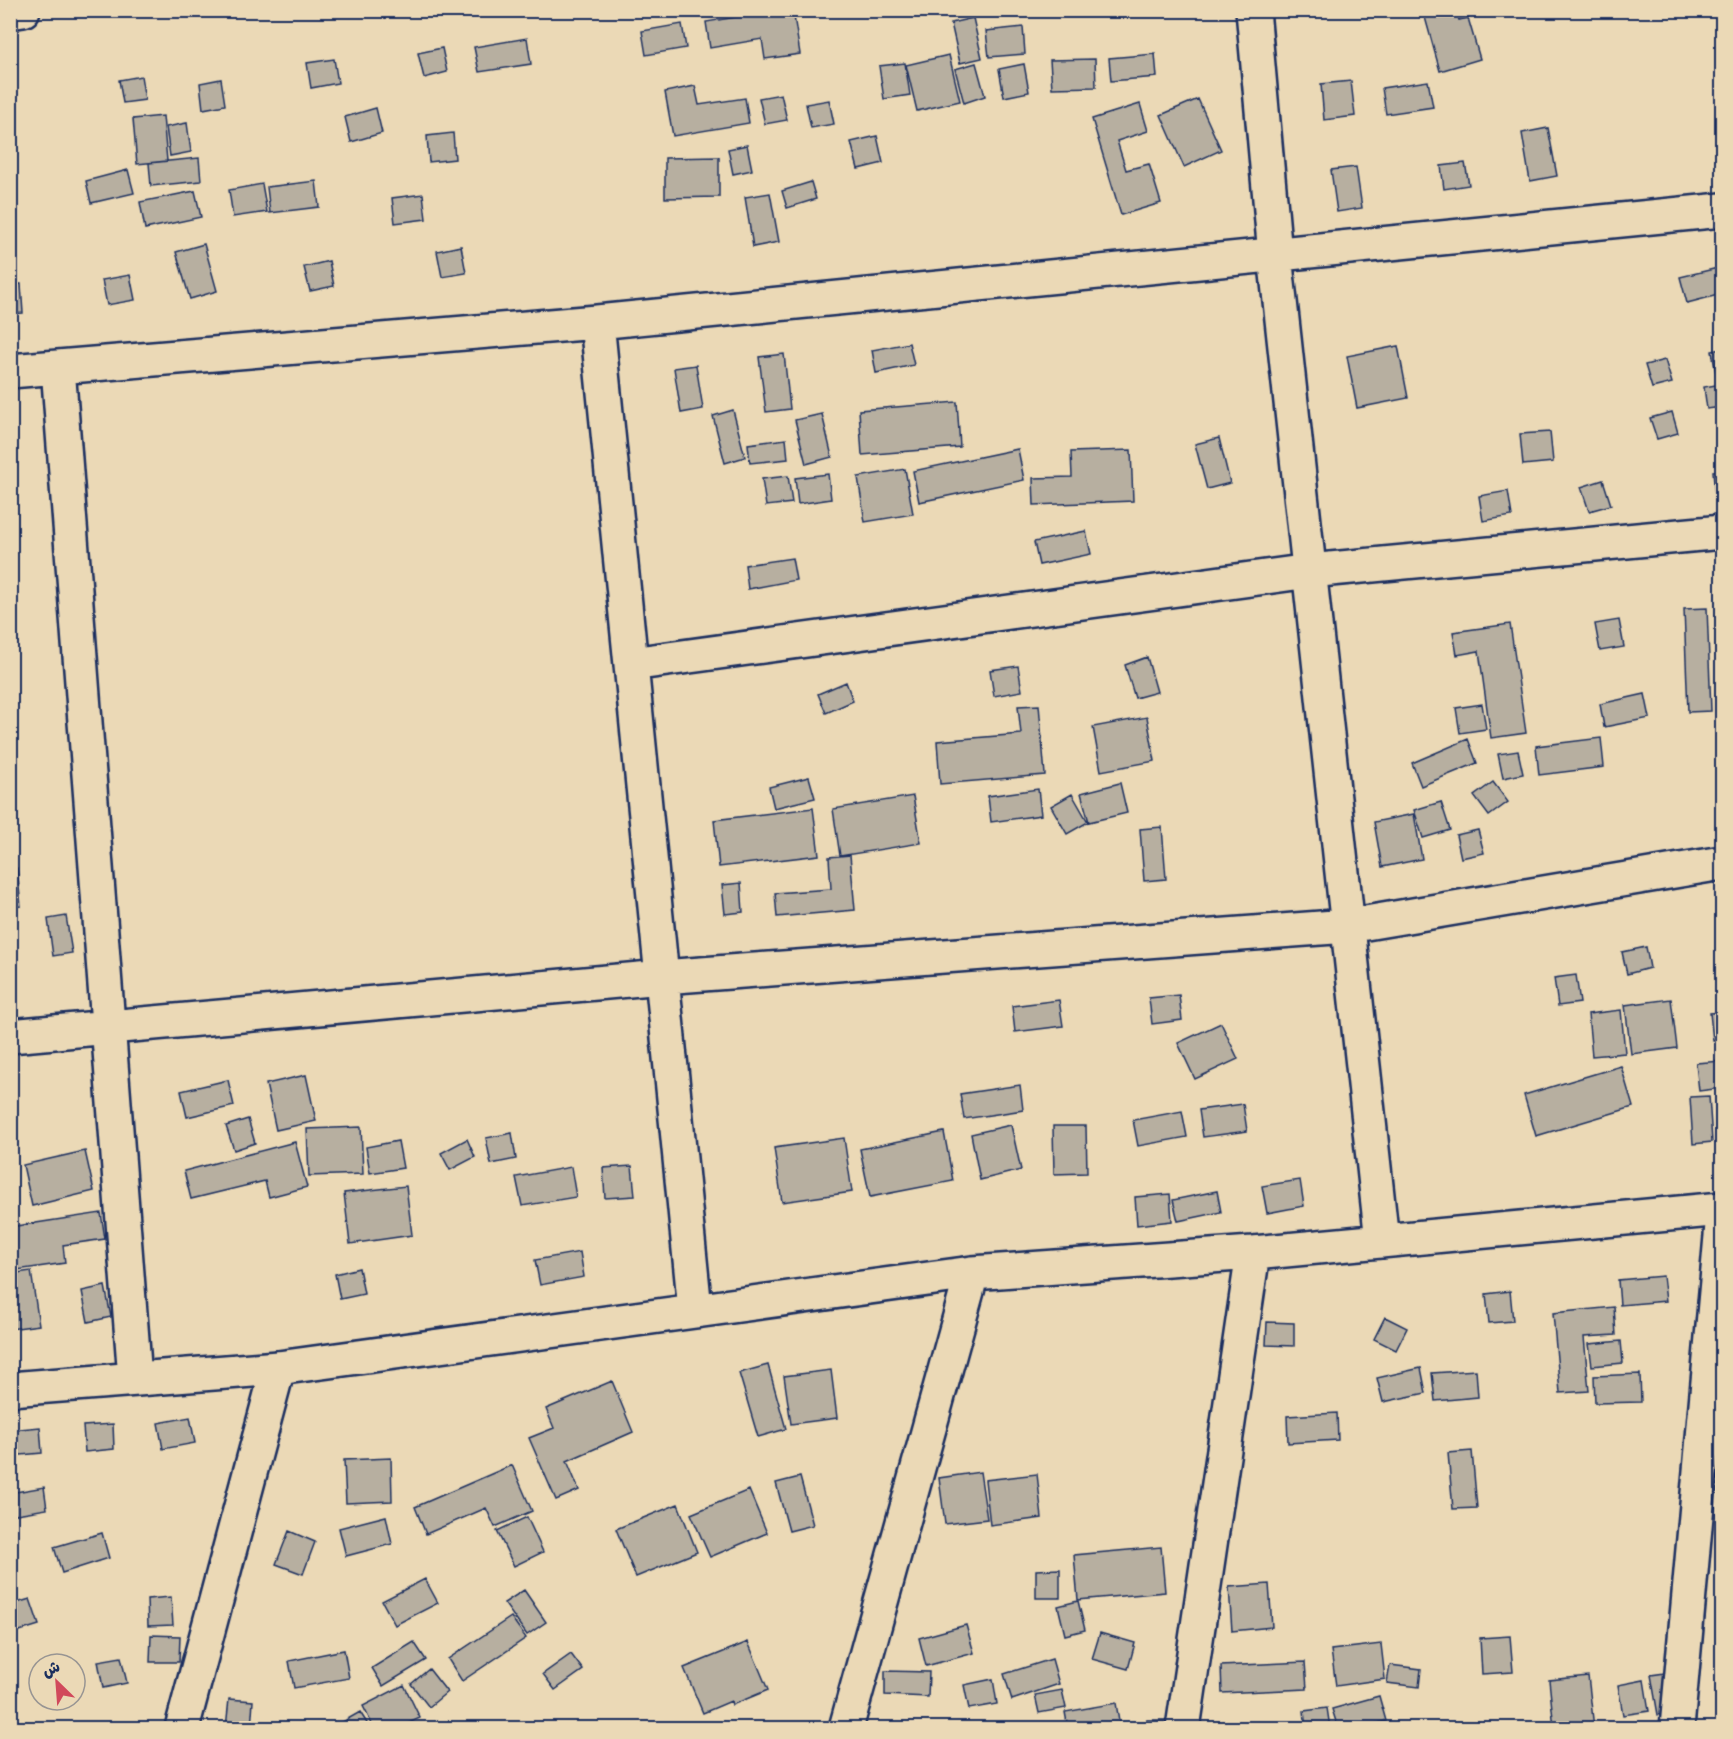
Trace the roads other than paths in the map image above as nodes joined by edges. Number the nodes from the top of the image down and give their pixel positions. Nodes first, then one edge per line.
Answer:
1 (23, 10) edge
2 (1253, 10) edge
3 (10, 12) edge
4 (1722, 210) edge
5 (1275, 255) junction
6 (597, 322) junction
7 (58, 367) junction
8 (10, 371) edge
9 (1722, 532) edge
10 (1309, 572) junction
11 (631, 664) junction
12 (1722, 863) edge
13 (1348, 926) junction
14 (662, 977) junction
15 (108, 1027) junction
16 (10, 1035) edge
17 (1722, 1209) edge
18 (1722, 1225) edge
19 (1382, 1241) junction
20 (1253, 1253) junction
21 (972, 1273) junction
22 (695, 1310) junction
23 (278, 1368) junction
24 (135, 1379) junction
25 (10, 1389) edge
26 (182, 1728) edge
27 (846, 1728) edge
28 (1184, 1728) edge
29 (1677, 1728) edge

1 - 3 street
2 - 5 street
4 - 5 street
5 - 6 street
5 - 10 street
6 - 7 street
6 - 11 street
7 - 8 street
7 - 15 street
9 - 10 street
10 - 11 street
10 - 13 street
11 - 14 street
12 - 13 street
13 - 14 street
13 - 19 street
14 - 15 street
14 - 22 street
15 - 16 street
15 - 24 street
17 - 19 street
18 - 29 street
19 - 20 street
20 - 21 street
20 - 28 street
21 - 22 street
21 - 27 street
22 - 23 street
23 - 24 street
23 - 26 street
24 - 25 street

